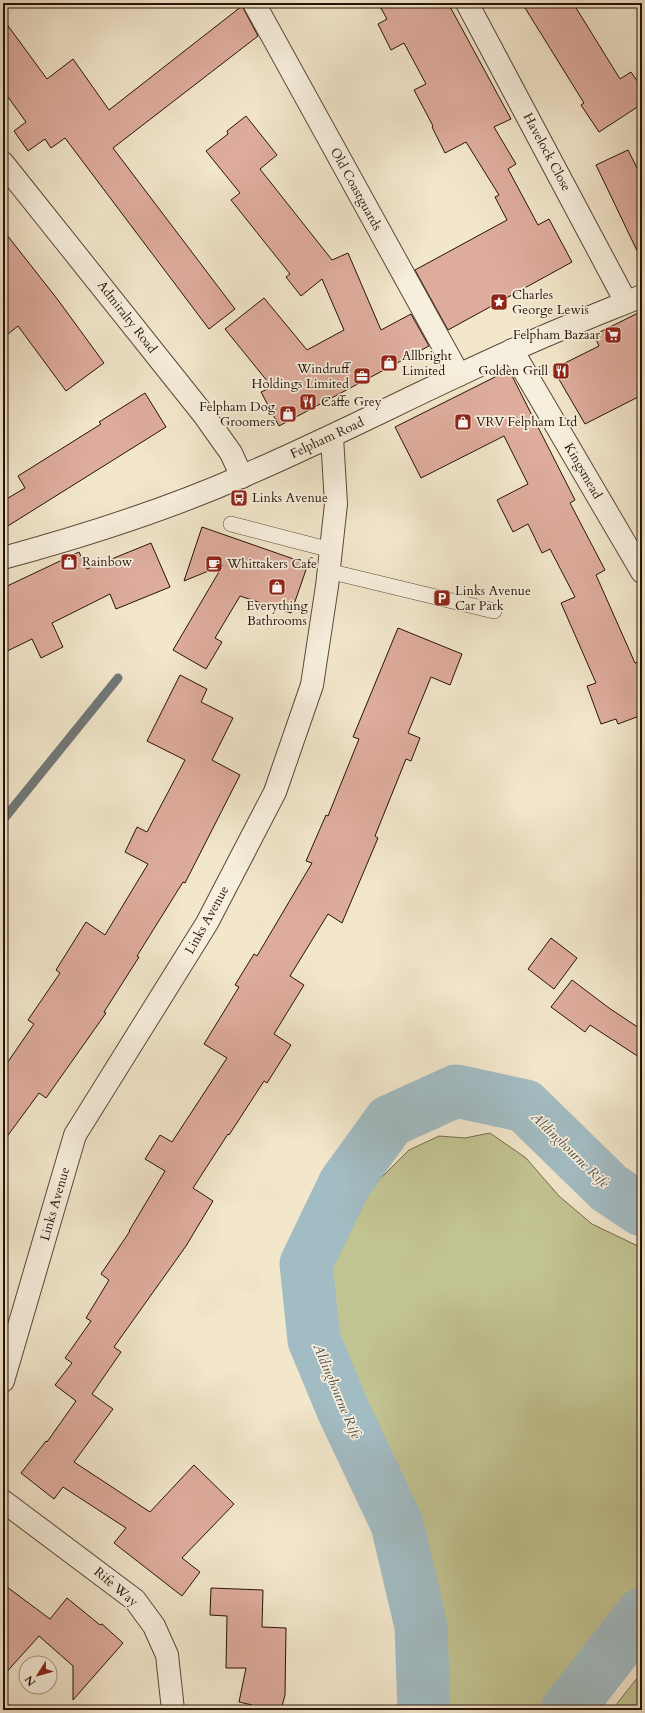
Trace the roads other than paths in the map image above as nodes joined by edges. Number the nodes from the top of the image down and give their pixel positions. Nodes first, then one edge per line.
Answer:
1 (254, 3) edge
2 (467, 3) edge
3 (3, 163) edge
4 (634, 299) edge
5 (512, 350) junction
6 (459, 375) junction
7 (332, 437) junction
8 (242, 477) junction
9 (231, 524) dead end
10 (3, 558) edge
11 (330, 561) junction
12 (642, 572) edge
13 (494, 611) dead end
14 (3, 1381) edge
15 (4, 1504) edge
16 (174, 1710) edge

1 - 6 street, Old Coastguards
2 - 4 street, Havelock Close
3 - 8 street, Admiralty Road
4 - 5 street, Felpham Road
5 - 6 street, Felpham Road
5 - 12 street, Kingsmead
6 - 7 street, Felpham Road
7 - 8 street, Felpham Road
7 - 11 street, Links Avenue
8 - 10 street, Felpham Road
9 - 11 lane
11 - 13 lane
11 - 14 street, Links Avenue
15 - 16 street, Rife Way

